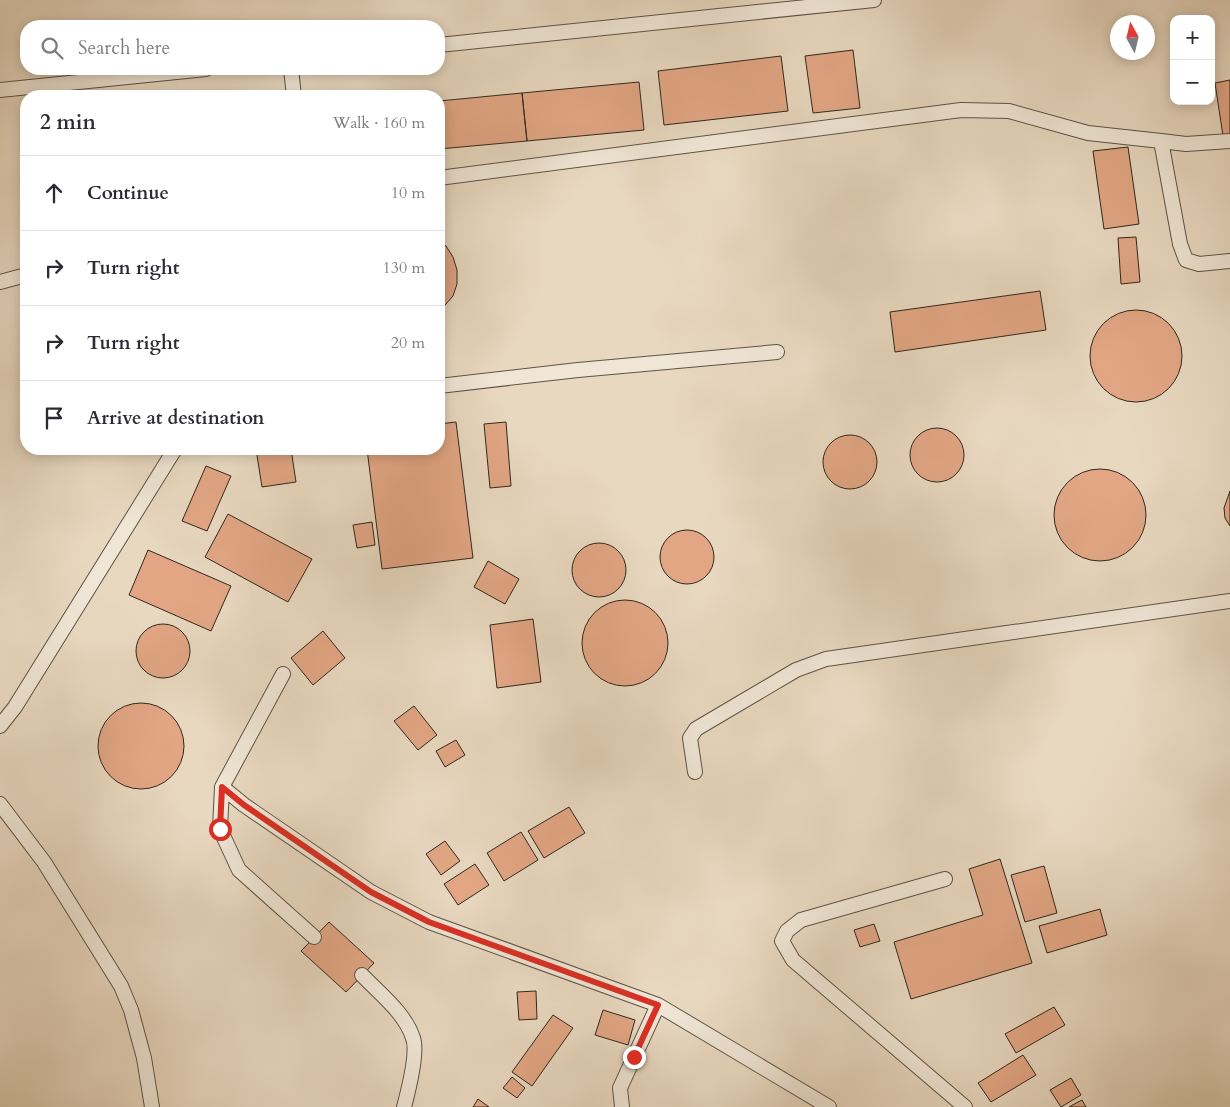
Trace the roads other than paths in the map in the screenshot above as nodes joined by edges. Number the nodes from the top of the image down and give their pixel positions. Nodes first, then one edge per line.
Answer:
1 (874, 0) edge
2 (445, 44) edge
3 (163, 75) edge
4 (292, 75) edge
5 (0, 90) edge
6 (20, 90) edge
7 (57, 90) edge
8 (293, 90) edge
9 (1162, 141) junction
10 (1230, 141) edge
11 (445, 177) edge
12 (1230, 261) edge
13 (20, 277) edge
14 (0, 282) edge
15 (777, 352) dead end
16 (445, 385) edge
17 (170, 455) edge
18 (1230, 601) edge
19 (283, 674) dead end
20 (0, 726) edge
21 (695, 772) dead end
22 (222, 787) junction
23 (0, 804) edge
24 (945, 879) dead end
25 (314, 937) dead end
26 (362, 976) dead end
27 (658, 1005) junction
28 (152, 1107) edge
29 (404, 1107) edge
30 (622, 1107) edge
31 (829, 1107) edge
32 (965, 1107) edge

1 - 2 lane
3 - 7 lane
4 - 8 lane
5 - 6 lane
9 - 10 lane
9 - 11 lane
9 - 12 lane
13 - 14 lane
15 - 16 lane
17 - 20 lane
18 - 21 lane
19 - 22 lane
22 - 25 lane
22 - 27 lane
23 - 28 lane
24 - 32 lane
26 - 29 lane
27 - 30 lane
27 - 31 lane

